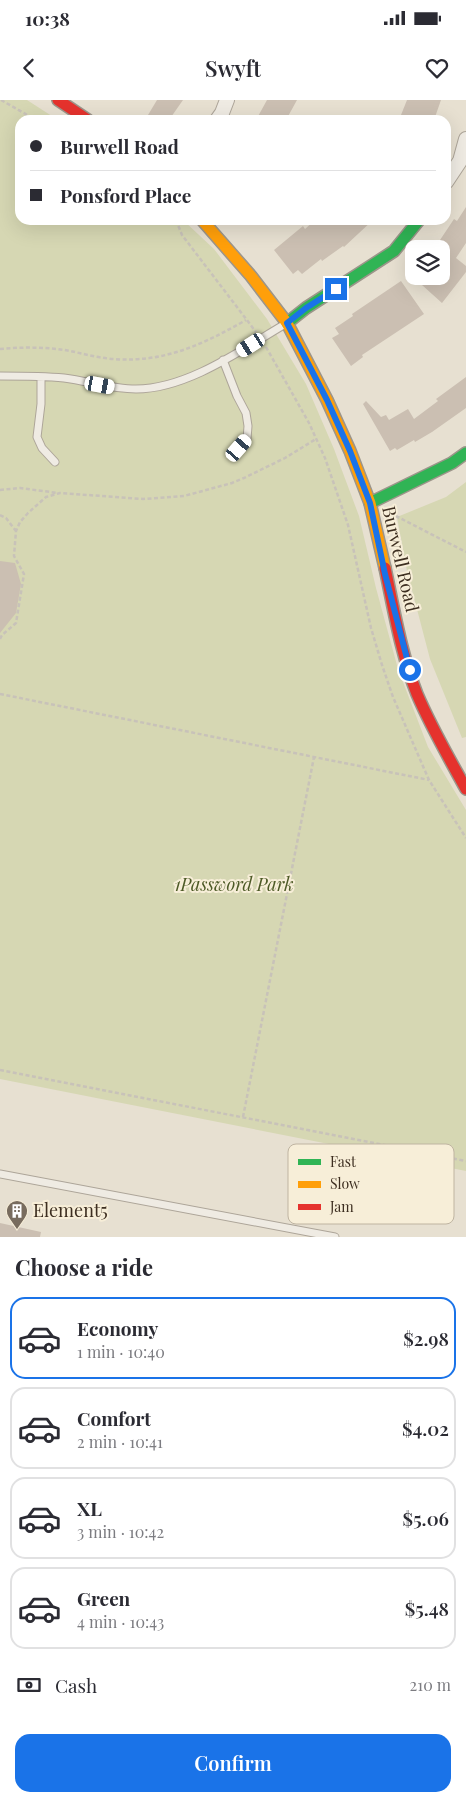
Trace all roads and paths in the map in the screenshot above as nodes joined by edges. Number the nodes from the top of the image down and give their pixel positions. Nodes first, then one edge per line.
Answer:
1 (1, 100) edge
2 (58, 100) edge
3 (227, 100) edge
4 (27, 115) edge
5 (80, 115) edge
6 (221, 115) edge
7 (466, 139) edge
8 (451, 174) edge
9 (178, 225) edge
10 (206, 225) edge
11 (415, 225) edge
12 (247, 319) junction
13 (287, 323) junction
14 (260, 339) junction
15 (0, 349) edge
16 (223, 360) junction
17 (0, 376) edge
18 (41, 377) junction
19 (316, 439) junction
20 (239, 448) dead end
21 (466, 453) edge
22 (55, 462) dead end
23 (0, 490) edge
24 (60, 493) junction
25 (370, 503) junction
26 (390, 513) dead end
27 (0, 515) edge
28 (16, 531) junction
29 (466, 552) edge
30 (0, 639) edge
31 (0, 694) edge
32 (314, 757) junction
33 (430, 780) junction
34 (466, 789) edge
35 (466, 838) edge
36 (0, 1070) edge
37 (243, 1118) junction
38 (378, 1144) edge
39 (0, 1174) edge
40 (335, 1237) edge

1 - 4 path
2 - 5 main road
3 - 6 street
7 - 8 street
9 - 12 path
10 - 13 main road, Burwell Road
11 - 13 main road
12 - 14 path
12 - 15 path
13 - 14 lane
13 - 25 main road, Burwell Road
14 - 16 lane
14 - 19 path
16 - 18 lane
16 - 20 lane
17 - 18 lane
18 - 22 lane
19 - 24 path
19 - 33 path
21 - 25 main road
23 - 24 path
24 - 28 path
25 - 34 main road, Burwell Road
26 - 29 path
27 - 28 path
28 - 30 path
31 - 32 path
32 - 33 path
32 - 37 path
33 - 35 path
36 - 37 path
37 - 38 path
39 - 40 lane

